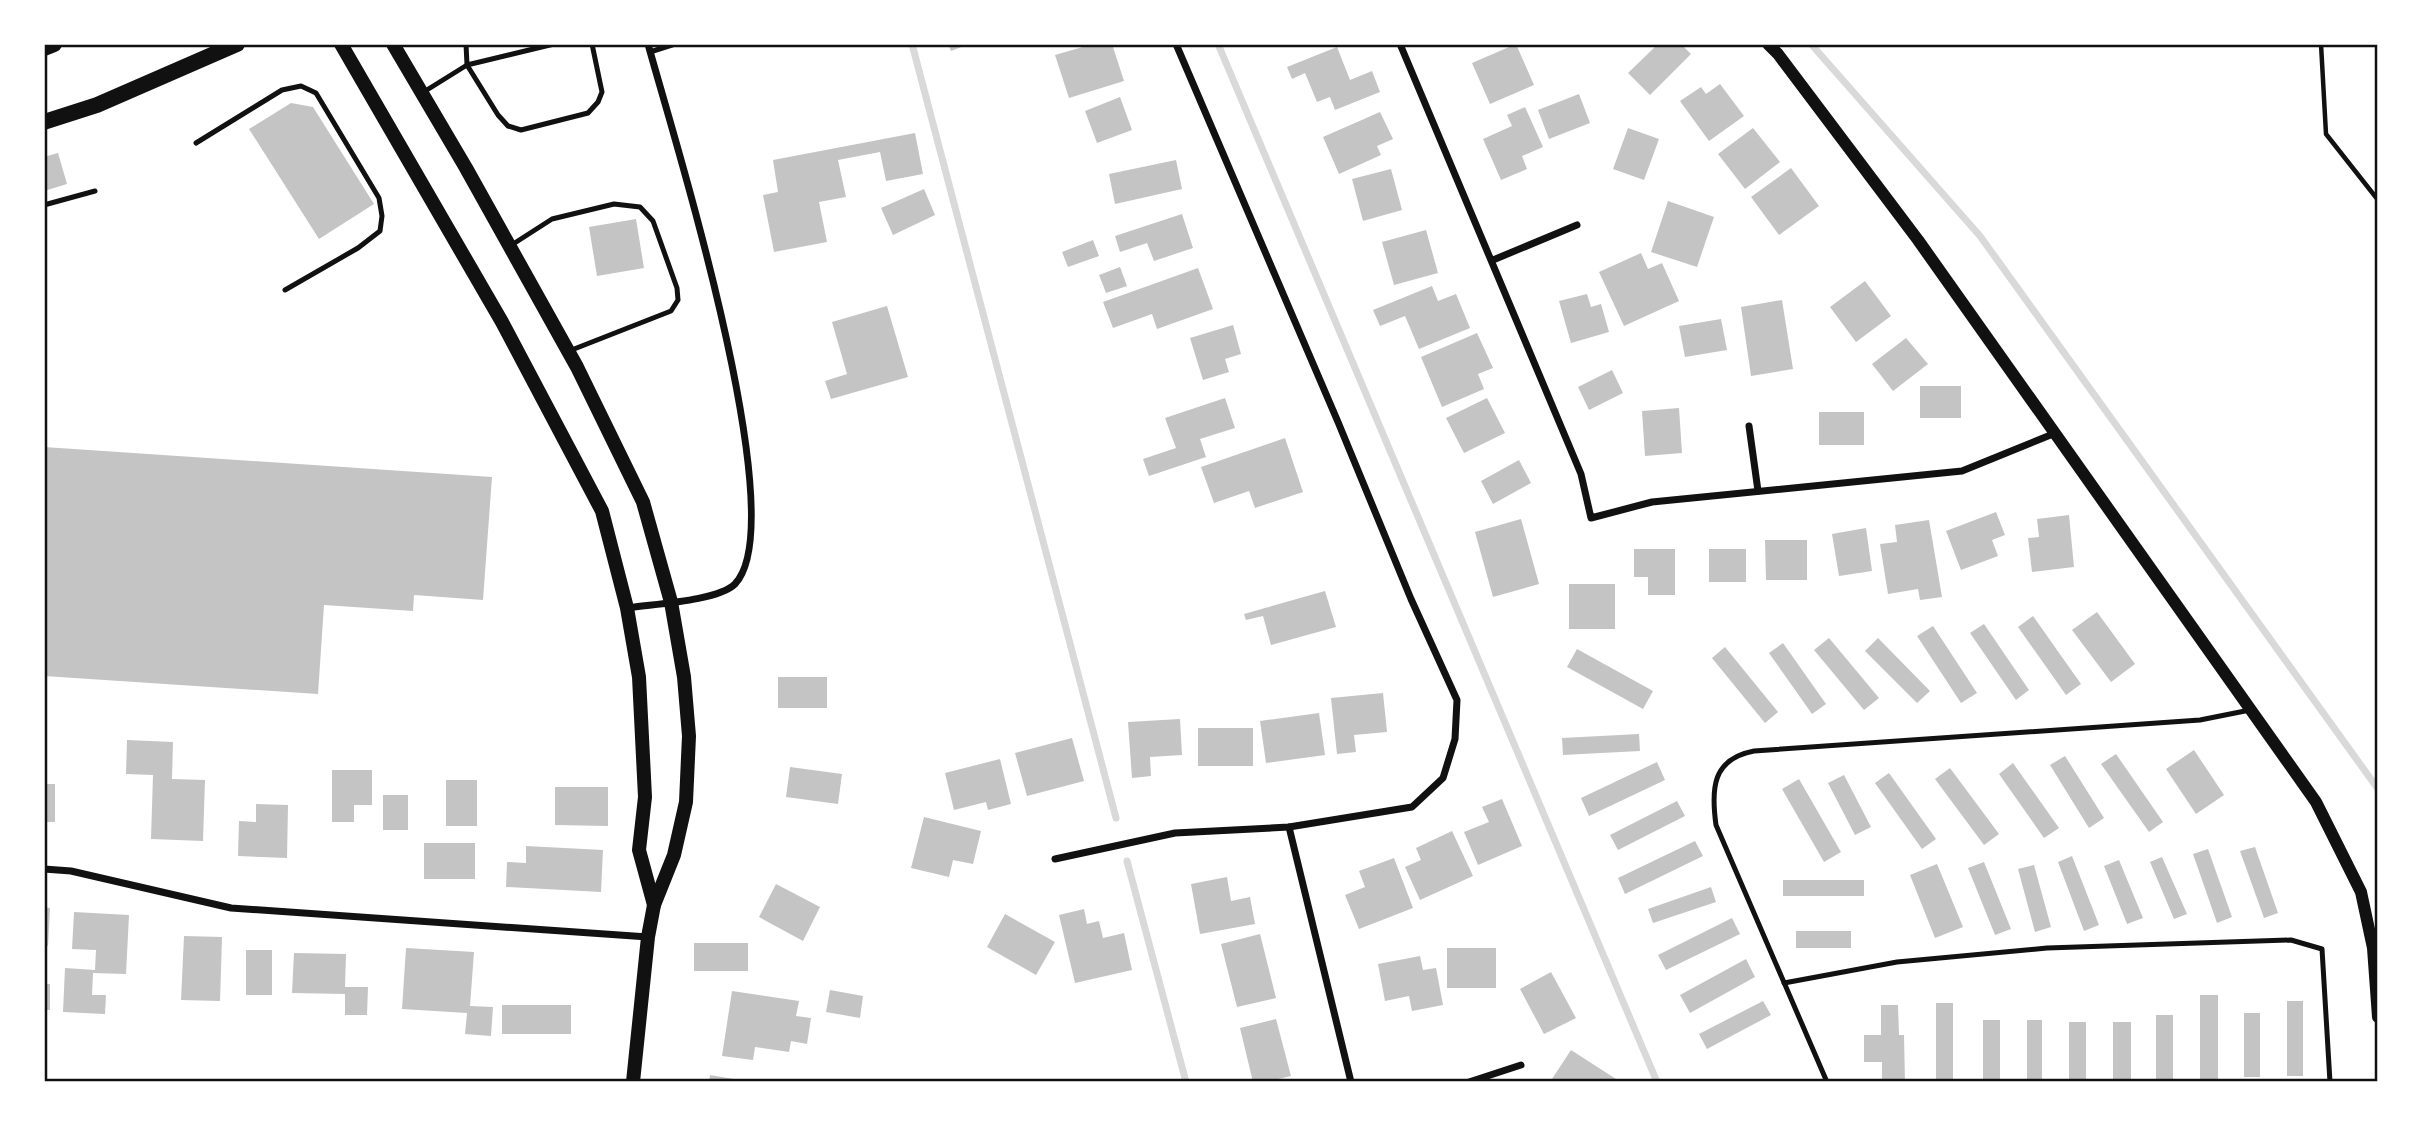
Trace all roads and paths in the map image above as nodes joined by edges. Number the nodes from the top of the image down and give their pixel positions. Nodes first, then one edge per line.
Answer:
1 (54, 44) edge
2 (237, 44) edge
3 (341, 44) edge
4 (393, 44) edge
5 (466, 44) edge
6 (554, 44) edge
7 (592, 44) edge
8 (675, 44) edge
9 (1175, 44) edge
10 (1400, 44) edge
11 (1768, 44) edge
12 (2321, 44) edge
13 (44, 48) edge
14 (649, 48) edge
15 (467, 65) junction
16 (422, 93) junction
17 (44, 122) edge
18 (196, 144) dead end
19 (95, 191) dead end
20 (2378, 200) edge
21 (44, 205) edge
22 (1577, 225) dead end
23 (509, 246) junction
24 (1493, 260) junction
25 (285, 290) dead end
26 (569, 351) junction
27 (1749, 426) dead end
28 (2053, 434) junction
29 (1758, 491) junction
30 (671, 602) junction
31 (627, 608) junction
32 (2250, 710) junction
33 (1289, 827) junction
34 (1055, 859) dead end
35 (44, 869) edge
36 (654, 905) junction
37 (648, 937) junction
38 (1784, 983) junction
39 (2378, 1017) edge
40 (1521, 1065) dead end
41 (633, 1082) edge
42 (1351, 1082) edge
43 (1469, 1082) edge
44 (1826, 1082) edge
45 (2330, 1082) edge

1 - 13 main road
2 - 17 main road
3 - 31 main road
4 - 16 main road
5 - 15 lane
6 - 15 lane
7 - 15 lane
8 - 14 lane
9 - 33 street
10 - 24 street
11 - 28 street
12 - 20 path
14 - 30 street
15 - 16 lane
16 - 23 main road
18 - 25 lane
19 - 21 lane
22 - 24 street
23 - 26 main road
23 - 26 lane
24 - 29 street
26 - 30 main road
27 - 29 street
28 - 29 street
28 - 32 street
30 - 31 street
30 - 36 main road
31 - 36 main road
32 - 38 lane
32 - 39 street
33 - 34 street
33 - 42 street
35 - 37 street
36 - 37 main road
37 - 41 main road
38 - 44 lane
38 - 45 lane
40 - 43 street

